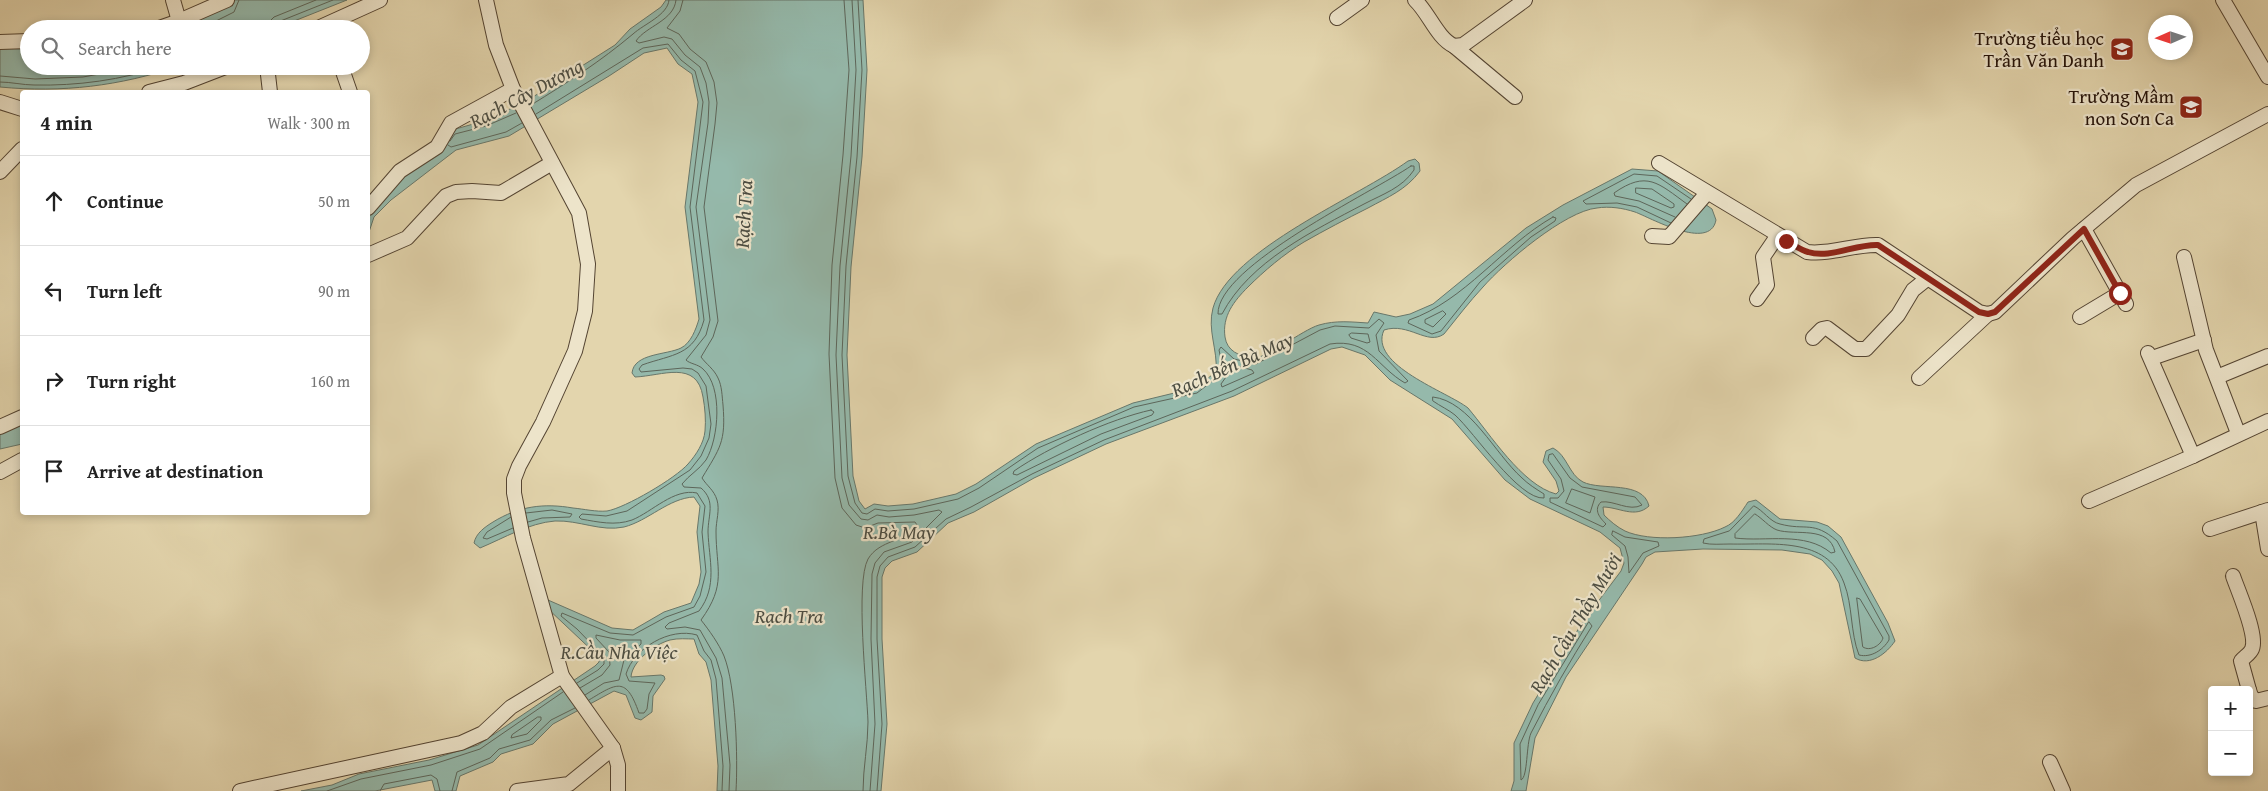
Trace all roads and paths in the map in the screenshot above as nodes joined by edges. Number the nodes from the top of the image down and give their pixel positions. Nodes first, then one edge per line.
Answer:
1 (173, 0) edge
2 (227, 0) edge
3 (380, 0) edge
4 (486, 0) edge
5 (1362, 0) edge
6 (1415, 0) edge
7 (1525, 0) edge
8 (2222, 0) edge
9 (1337, 18) dead end
10 (179, 20) edge
11 (181, 20) edge
12 (338, 20) edge
13 (20, 41) edge
14 (0, 42) edge
15 (1454, 46) junction
16 (205, 75) edge
17 (268, 75) edge
18 (344, 75) edge
19 (2268, 77) edge
20 (156, 90) edge
21 (270, 90) edge
22 (349, 90) edge
23 (514, 92) junction
24 (1515, 97) dead end
25 (0, 102) edge
26 (20, 108) edge
27 (2268, 114) edge
28 (20, 151) edge
29 (549, 157) junction
30 (1659, 163) dead end
31 (0, 172) edge
32 (1705, 196) junction
33 (370, 206) edge
34 (2084, 229) junction
35 (1778, 235) junction
36 (1652, 236) dead end
37 (370, 254) edge
38 (2184, 257) dead end
39 (1928, 278) junction
40 (1757, 299) dead end
41 (1988, 314) junction
42 (2080, 318) dead end
43 (1813, 338) dead end
44 (2204, 340) junction
45 (2268, 356) edge
46 (2217, 377) junction
47 (1919, 378) dead end
48 (20, 418) edge
49 (2268, 421) edge
50 (0, 427) edge
51 (2238, 433) junction
52 (2193, 456) junction
53 (20, 461) edge
54 (0, 472) edge
55 (2089, 502) dead end
56 (2265, 511) edge
57 (2210, 529) dead end
58 (2268, 549) edge
59 (2233, 576) dead end
60 (563, 677) junction
61 (2248, 686) edge
62 (2253, 698) edge
63 (2268, 698) edge
64 (613, 748) junction
65 (2050, 762) dead end
66 (240, 791) edge
67 (517, 791) edge
68 (618, 791) edge
69 (2063, 791) edge

1 - 10 street
2 - 11 street
3 - 12 street
4 - 23 street
5 - 9 street
6 - 15 street
7 - 15 street
8 - 19 street
13 - 14 street
15 - 24 street
16 - 20 street
17 - 21 street
18 - 22 street
23 - 29 street
23 - 33 street
25 - 26 street
27 - 34 street
28 - 31 street
29 - 37 street
29 - 60 street
30 - 32 street
32 - 35 street
32 - 36 street
34 - 41 street
34 - 42 street
35 - 39 street
35 - 40 street
38 - 44 street
39 - 41 street
39 - 43 street
41 - 47 street
44 - 46 street
44 - 52 street
45 - 46 street
46 - 51 street
48 - 50 street
49 - 51 street
51 - 52 street
52 - 55 street
53 - 54 street
56 - 57 street
56 - 58 street
59 - 61 street
60 - 64 street
60 - 66 street
62 - 63 street
64 - 67 street
64 - 68 street
65 - 69 street

